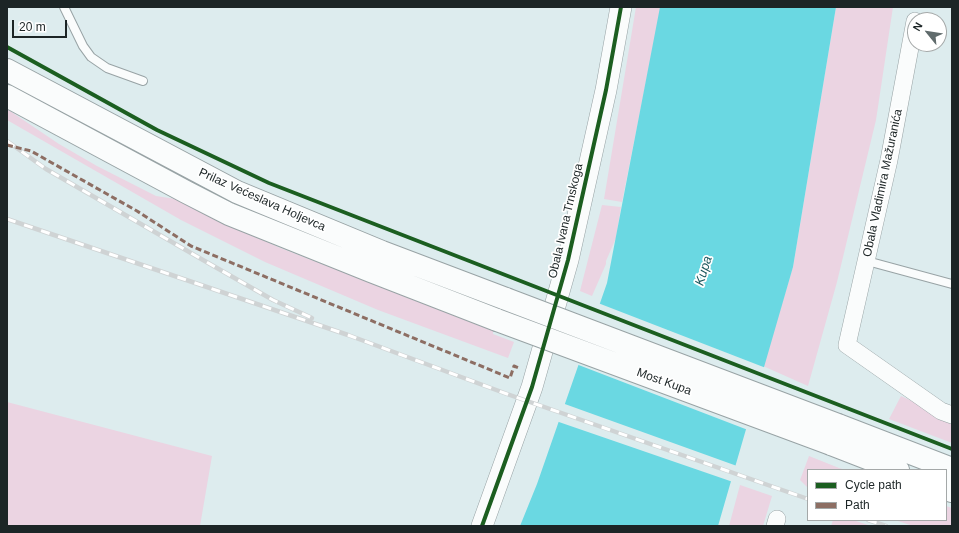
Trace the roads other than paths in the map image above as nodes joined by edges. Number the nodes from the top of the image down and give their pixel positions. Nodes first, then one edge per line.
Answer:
1 (64, 7) edge
2 (621, 7) edge
3 (909, 52) edge
4 (7, 70) edge
5 (143, 81) dead end
6 (7, 96) edge
7 (867, 261) junction
8 (952, 284) edge
9 (506, 299) joint
10 (497, 320) joint
11 (952, 415) edge
12 (835, 435) junction
13 (896, 469) edge
14 (952, 469) edge
15 (482, 526) edge

1 - 5 lane
2 - 15 street, Obala Ivana Trnskoga
3 - 7 street, Obala Vladimira Mažuranića
4 - 9 highway, Prilaz Većeslava Holjevca
6 - 10 highway, Prilaz Većeslava Holjevca
7 - 8 lane
7 - 11 street, Obala Vladimira Mažuranića
9 - 12 highway, Most Kupa, bridge
10 - 12 highway, Most Kupa, bridge
12 - 13 highway
12 - 14 highway

